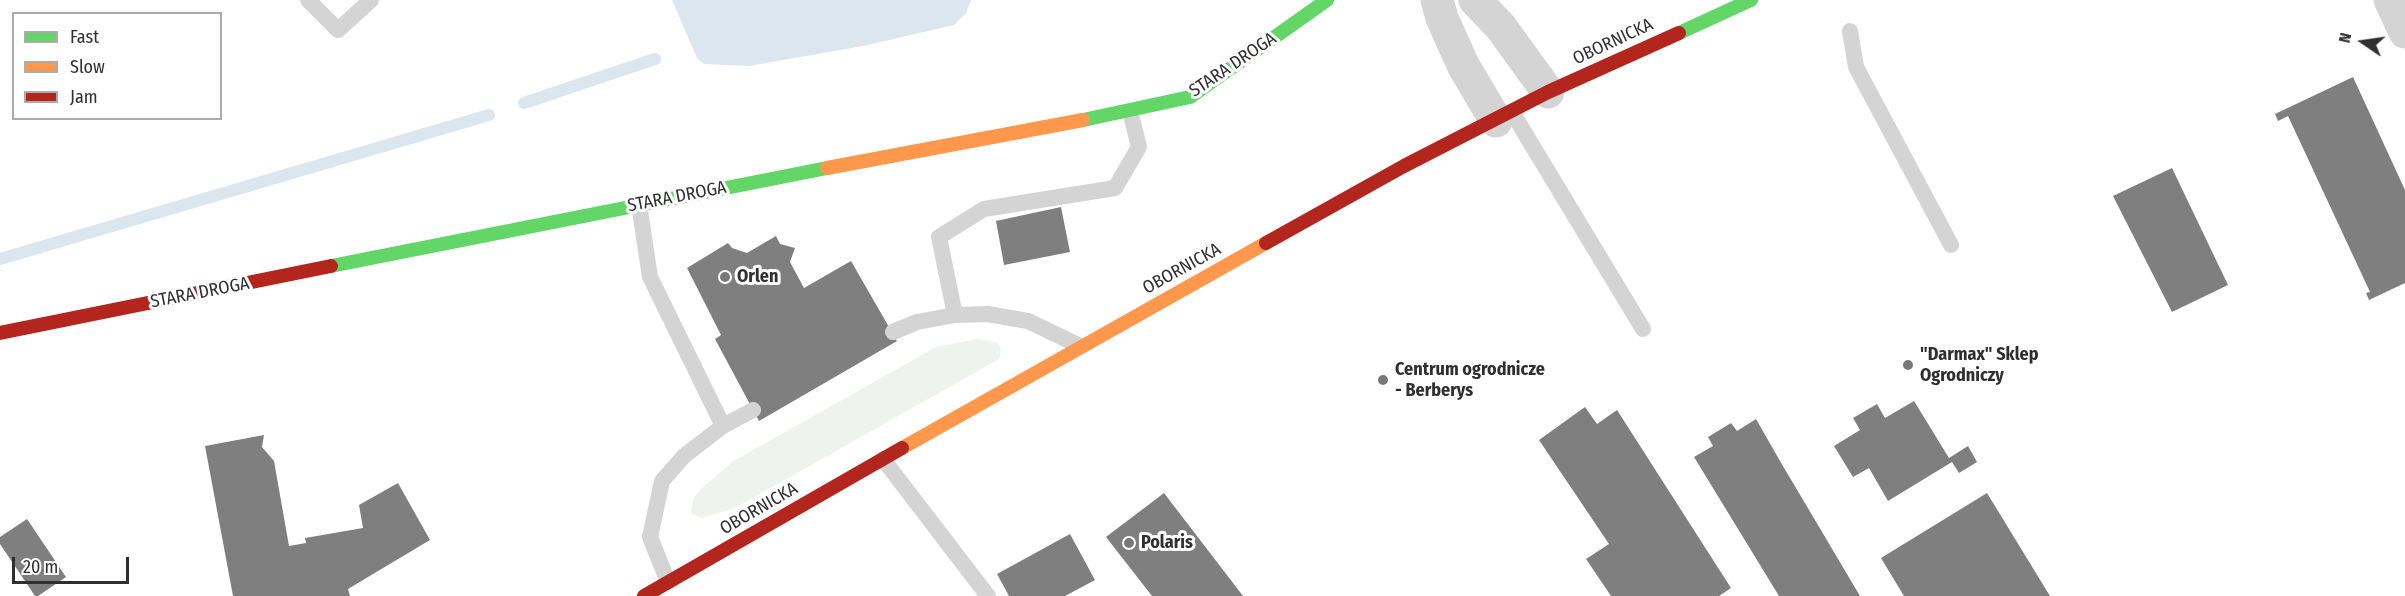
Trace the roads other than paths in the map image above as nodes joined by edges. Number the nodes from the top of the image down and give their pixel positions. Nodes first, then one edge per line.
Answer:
1 (308, 0) edge
2 (370, 0) edge
3 (1327, 0) edge
4 (1437, 0) edge
5 (1475, 0) edge
6 (1751, 0) edge
7 (2390, 0) edge
8 (1851, 31) dead end
9 (2405, 32) edge
10 (1548, 92) junction
11 (1130, 111) junction
12 (1504, 116) junction
13 (639, 204) junction
14 (1951, 245) dead end
15 (955, 315) junction
16 (1643, 329) dead end
17 (893, 332) dead end
18 (0, 333) edge
19 (1080, 346) junction
20 (753, 410) dead end
21 (723, 426) junction
22 (883, 459) junction
23 (668, 582) junction
24 (644, 596) edge
25 (988, 596) edge

1 - 2 lane
3 - 11 street, STARA DROGA
4 - 12 street
5 - 10 street
6 - 10 street, OBORNICKA
7 - 9 street
8 - 14 lane
10 - 12 street, OBORNICKA
11 - 13 street, STARA DROGA
11 - 15 lane
12 - 16 lane
12 - 19 street, OBORNICKA
13 - 18 street, STARA DROGA
13 - 21 lane
15 - 17 lane
15 - 19 lane
19 - 22 street, OBORNICKA
20 - 21 lane
21 - 23 lane
22 - 23 street, OBORNICKA
22 - 25 lane
23 - 24 street, OBORNICKA

